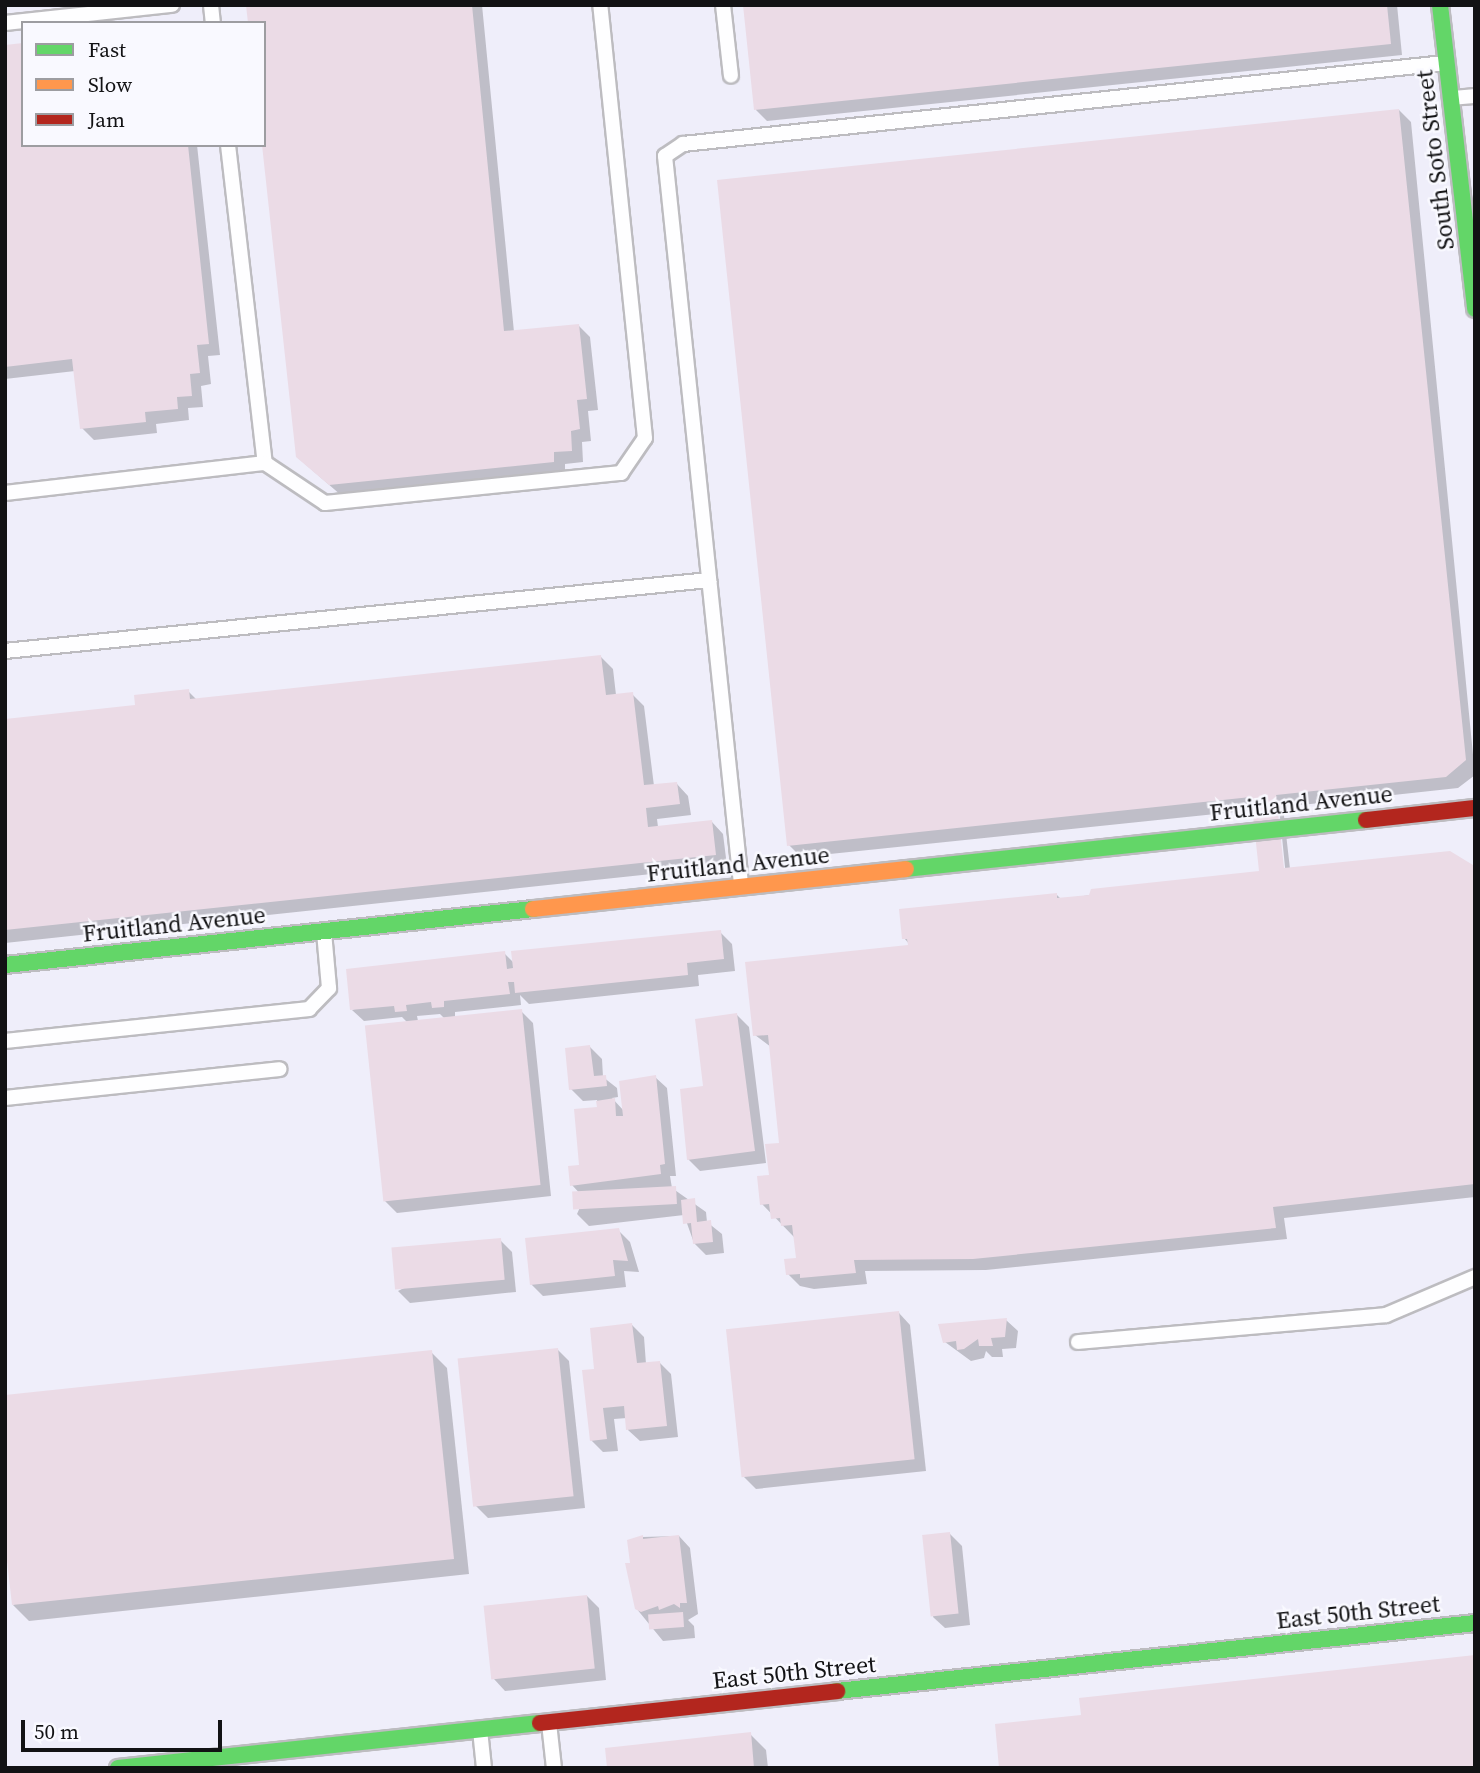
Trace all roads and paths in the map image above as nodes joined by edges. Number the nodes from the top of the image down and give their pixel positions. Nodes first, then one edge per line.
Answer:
1 (172, 5) edge
2 (600, 5) edge
3 (723, 5) edge
4 (1440, 5) edge
5 (24, 21) edge
6 (1446, 62) junction
7 (731, 76) dead end
8 (1475, 96) edge
9 (1450, 98) junction
10 (228, 147) edge
11 (1475, 309) edge
12 (265, 463) junction
13 (5, 493) edge
14 (709, 580) junction
15 (5, 651) edge
16 (1475, 808) edge
17 (741, 886) junction
18 (324, 931) junction
19 (5, 965) edge
20 (5, 1041) edge
21 (279, 1069) dead end
22 (5, 1098) edge
23 (1475, 1278) edge
24 (1078, 1342) dead end
25 (1475, 1623) edge
26 (549, 1721) junction
27 (480, 1729) junction
28 (118, 1768) edge
29 (484, 1768) edge
30 (554, 1768) edge

1 - 5 lane
2 - 12 lane
3 - 7 lane
4 - 6 street, South Soto Street
6 - 9 street, South Soto Street
6 - 14 lane
8 - 9 lane
9 - 11 street, South Soto Street
10 - 12 lane
12 - 13 lane
14 - 15 lane
14 - 17 lane
16 - 17 street, Fruitland Avenue
17 - 18 street, Fruitland Avenue
18 - 19 street, Fruitland Avenue
18 - 20 lane
21 - 22 lane
23 - 24 lane
25 - 26 street, East 50th Street
26 - 27 street, East 50th Street
26 - 30 lane
27 - 28 street, East 50th Street
27 - 29 lane

